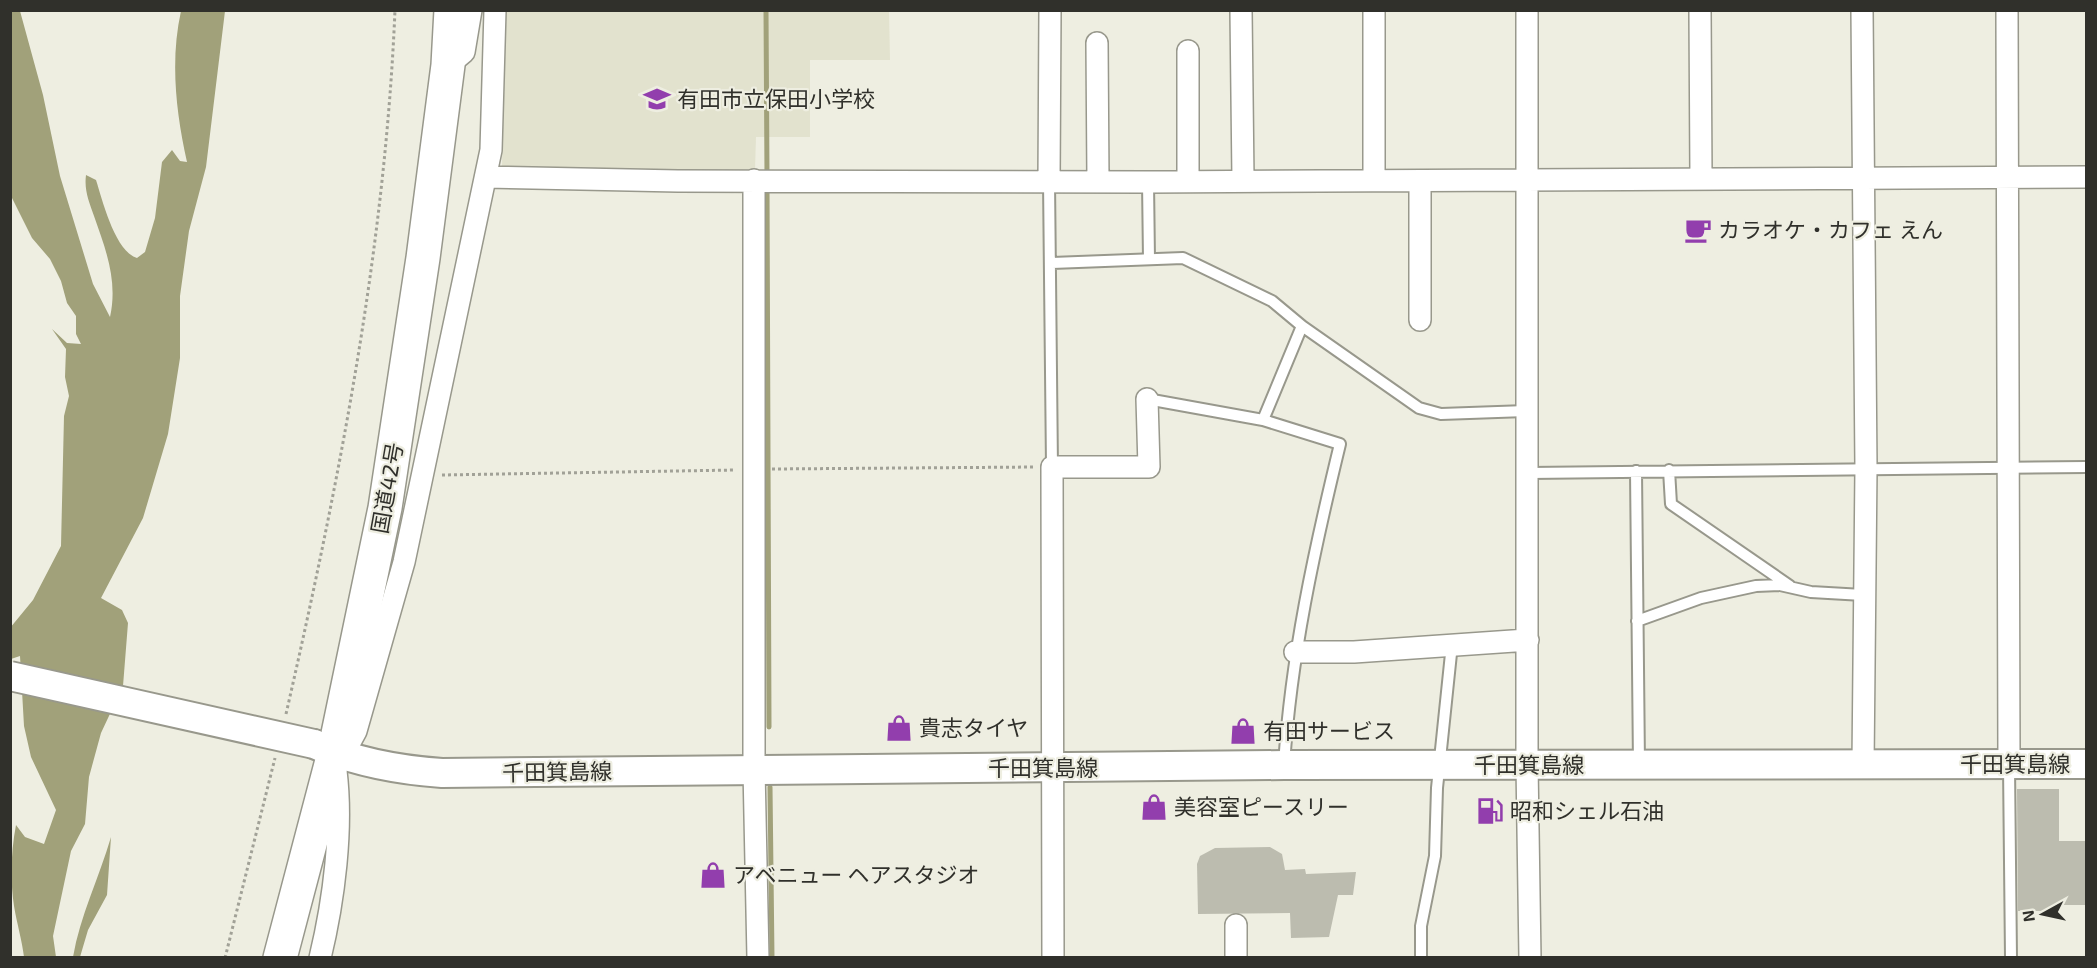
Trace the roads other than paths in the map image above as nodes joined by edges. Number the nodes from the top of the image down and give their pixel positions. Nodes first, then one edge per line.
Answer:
1 (451, 10) edge
2 (471, 10) edge
3 (495, 10) edge
4 (1050, 10) edge
5 (1241, 10) edge
6 (1374, 10) edge
7 (1527, 10) edge
8 (1700, 10) edge
9 (1862, 10) edge
10 (2007, 10) edge
11 (1097, 43) dead end
12 (1188, 51) dead end
13 (448, 65) junction
14 (486, 177) junction
15 (2086, 177) edge
16 (1701, 178) junction
17 (1864, 178) junction
18 (2008, 178) junction
19 (1528, 179) junction
20 (754, 180) junction
21 (1243, 180) junction
22 (1374, 180) junction
23 (1050, 181) junction
24 (1098, 181) junction
25 (1188, 181) junction
26 (1420, 181) junction
27 (1148, 182) junction
28 (1149, 260) junction
29 (1052, 263) junction
30 (1420, 320) dead end
31 (1302, 326) junction
32 (1148, 399) joint
33 (1529, 411) junction
34 (1263, 420) junction
35 (1052, 467) junction
36 (2086, 467) edge
37 (1866, 468) junction
38 (2008, 468) junction
39 (1669, 470) junction
40 (1636, 471) junction
41 (1529, 473) junction
42 (1792, 588) junction
43 (1863, 595) junction
44 (1637, 621) junction
45 (1528, 640) junction
46 (1452, 644) junction
47 (1295, 651) junction
48 (10, 676) edge
49 (330, 751) junction
50 (2009, 764) junction
51 (2086, 764) edge
52 (1284, 765) junction
53 (1440, 765) junction
54 (1527, 765) junction
55 (1639, 765) junction
56 (1863, 765) junction
57 (1054, 768) junction
58 (754, 770) junction
59 (1236, 925) dead end
60 (280, 957) edge
61 (320, 957) edge
62 (758, 957) edge
63 (1053, 957) edge
64 (1236, 957) edge
65 (1421, 957) edge
66 (1530, 957) edge
67 (2011, 957) edge

1 - 13 highway, 国道42号
2 - 13 street
3 - 14 street
4 - 23 street
5 - 21 street
6 - 22 street
7 - 19 street
8 - 16 street
9 - 17 street
10 - 18 street
11 - 24 street
12 - 25 street
13 - 49 highway, 国道42号
14 - 20 street
14 - 49 street
15 - 18 street
16 - 17 street
16 - 19 street
17 - 18 street
17 - 37 street
18 - 38 street
19 - 26 street
19 - 33 street
20 - 23 street
20 - 58 street
21 - 22 street
21 - 25 street
22 - 26 street
23 - 24 street
23 - 29 lane
24 - 27 street
25 - 27 street
26 - 30 street
27 - 28 lane
28 - 29 lane
28 - 31 lane
29 - 35 lane
31 - 33 lane
31 - 34 lane
32 - 34 lane
32 - 35 street
33 - 41 street
34 - 47 lane
35 - 57 street
36 - 38 lane
37 - 38 lane
37 - 39 lane
37 - 43 street
38 - 50 street
39 - 40 lane
39 - 42 lane
40 - 41 lane
40 - 44 lane
41 - 45 street
42 - 43 lane
42 - 44 lane
43 - 56 street
44 - 55 lane
45 - 46 street
45 - 54 street
46 - 47 street
46 - 53 lane
47 - 52 lane
48 - 49 main road, 千田箕島線, bridge
49 - 58 main road, 千田箕島線
49 - 60 highway, 国道42号
49 - 61 street
50 - 51 main road, 千田箕島線
50 - 56 main road, 千田箕島線
50 - 67 lane
52 - 53 main road, 千田箕島線
52 - 57 main road, 千田箕島線
53 - 54 main road, 千田箕島線
53 - 65 lane
54 - 55 main road, 千田箕島線
54 - 66 street
55 - 56 main road, 千田箕島線
57 - 58 main road, 千田箕島線
57 - 63 street
58 - 62 street
59 - 64 street

